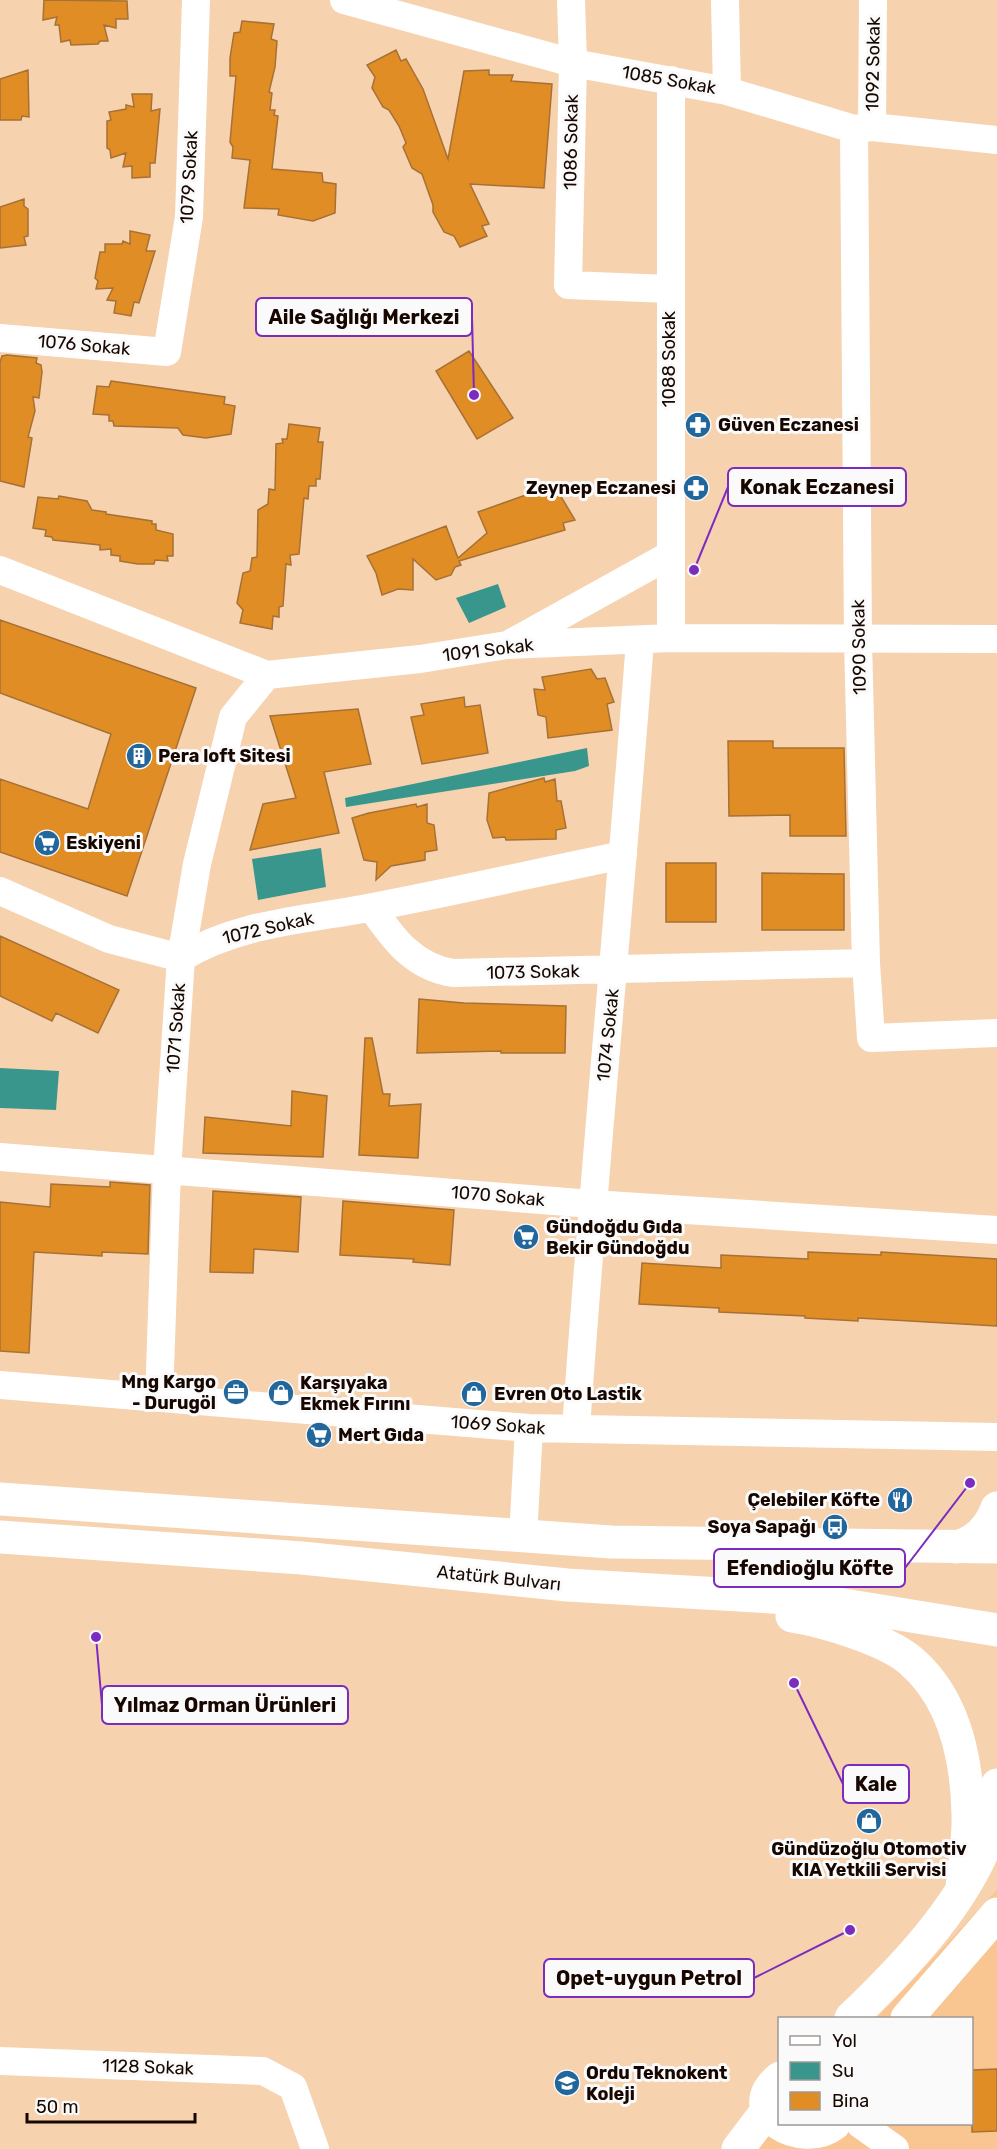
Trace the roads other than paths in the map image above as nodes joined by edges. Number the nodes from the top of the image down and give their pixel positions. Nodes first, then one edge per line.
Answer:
1 (196, 0) edge
2 (344, 0) edge
3 (571, 0) edge
4 (725, 0) edge
5 (873, 0) edge
6 (420, 12) edge
7 (573, 63) junction
8 (670, 80) junction
9 (727, 91) junction
10 (863, 128) junction
11 (997, 140) edge
12 (669, 289) junction
13 (0, 338) edge
14 (167, 352) joint
15 (670, 555) junction
16 (0, 570) edge
17 (670, 639) junction
18 (997, 639) edge
19 (858, 640) junction
20 (640, 641) junction
21 (507, 645) junction
22 (267, 675) junction
23 (623, 855) junction
24 (0, 891) edge
25 (372, 908) junction
26 (181, 958) junction
27 (866, 963) junction
28 (615, 971) junction
29 (997, 1033) edge
30 (0, 1157) edge
31 (167, 1170) junction
32 (592, 1204) junction
33 (997, 1230) edge
34 (0, 1385) edge
35 (159, 1398) junction
36 (529, 1428) junction
37 (576, 1429) junction
38 (997, 1437) edge
39 (0, 1498) edge
40 (997, 1508) edge
41 (0, 1537) edge
42 (523, 1537) junction
43 (997, 1546) edge
44 (956, 1547) junction
45 (634, 1589) junction
46 (997, 1630) edge
47 (997, 1785) edge
48 (962, 1888) junction
49 (997, 1914) edge
50 (853, 2017) edge
51 (909, 2017) edge
52 (0, 2061) edge
53 (778, 2080) edge
54 (766, 2112) junction
55 (833, 2125) edge
56 (861, 2125) edge
57 (785, 2145) edge
58 (315, 2149) edge
59 (738, 2149) edge
60 (896, 2149) edge

1 - 14 street, 1079 Sokak
2 - 6 street, 1085 Sokak
3 - 7 street, 1086 Sokak
4 - 9 street
5 - 10 street, 1092 Sokak
6 - 7 street, 1085 Sokak
7 - 8 street, 1085 Sokak
7 - 12 street, 1086 Sokak
8 - 9 street, 1085 Sokak
8 - 12 street, 1088 Sokak
9 - 10 street, 1085 Sokak
10 - 11 street, 1085 Sokak
10 - 19 street, 1090 Sokak
12 - 15 street, 1088 Sokak
13 - 14 street, 1076 Sokak
15 - 17 street, 1088 Sokak
15 - 21 street
16 - 22 street, 1091 Sokak
17 - 19 street, 1091 Sokak
17 - 20 street, 1091 Sokak
18 - 19 street, 1091 Sokak
19 - 27 street, 1090 Sokak
20 - 21 street, 1091 Sokak
20 - 23 street, 1074 Sokak
21 - 22 street, 1091 Sokak
22 - 26 street, 1071 Sokak
23 - 25 street, 1072 Sokak
23 - 28 street, 1074 Sokak
24 - 26 street
25 - 26 street, 1072 Sokak
25 - 28 street, 1073 Sokak
26 - 31 street, 1071 Sokak
27 - 28 street, 1073 Sokak
27 - 29 street, 1090 Sokak
28 - 32 street, 1074 Sokak
30 - 31 street, 1070 Sokak
31 - 32 street, 1070 Sokak
31 - 35 street, 1071 Sokak
32 - 33 street, 1070 Sokak
32 - 37 street, 1074 Sokak
34 - 35 street, 1069 Sokak
35 - 36 street, 1069 Sokak
36 - 37 street, 1069 Sokak
36 - 42 street
37 - 38 street, 1069 Sokak
39 - 42 main road
40 - 44 main road
41 - 45 main road, Atatürk Bulvarı
42 - 44 main road
43 - 44 main road
45 - 46 main road, Atatürk Bulvarı
45 - 48 main road
47 - 48 main road
48 - 50 main road
49 - 51 main road
52 - 58 street, 1128 Sokak
53 - 54 main road
54 - 57 main road
54 - 59 main road
55 - 57 main road
56 - 60 street

